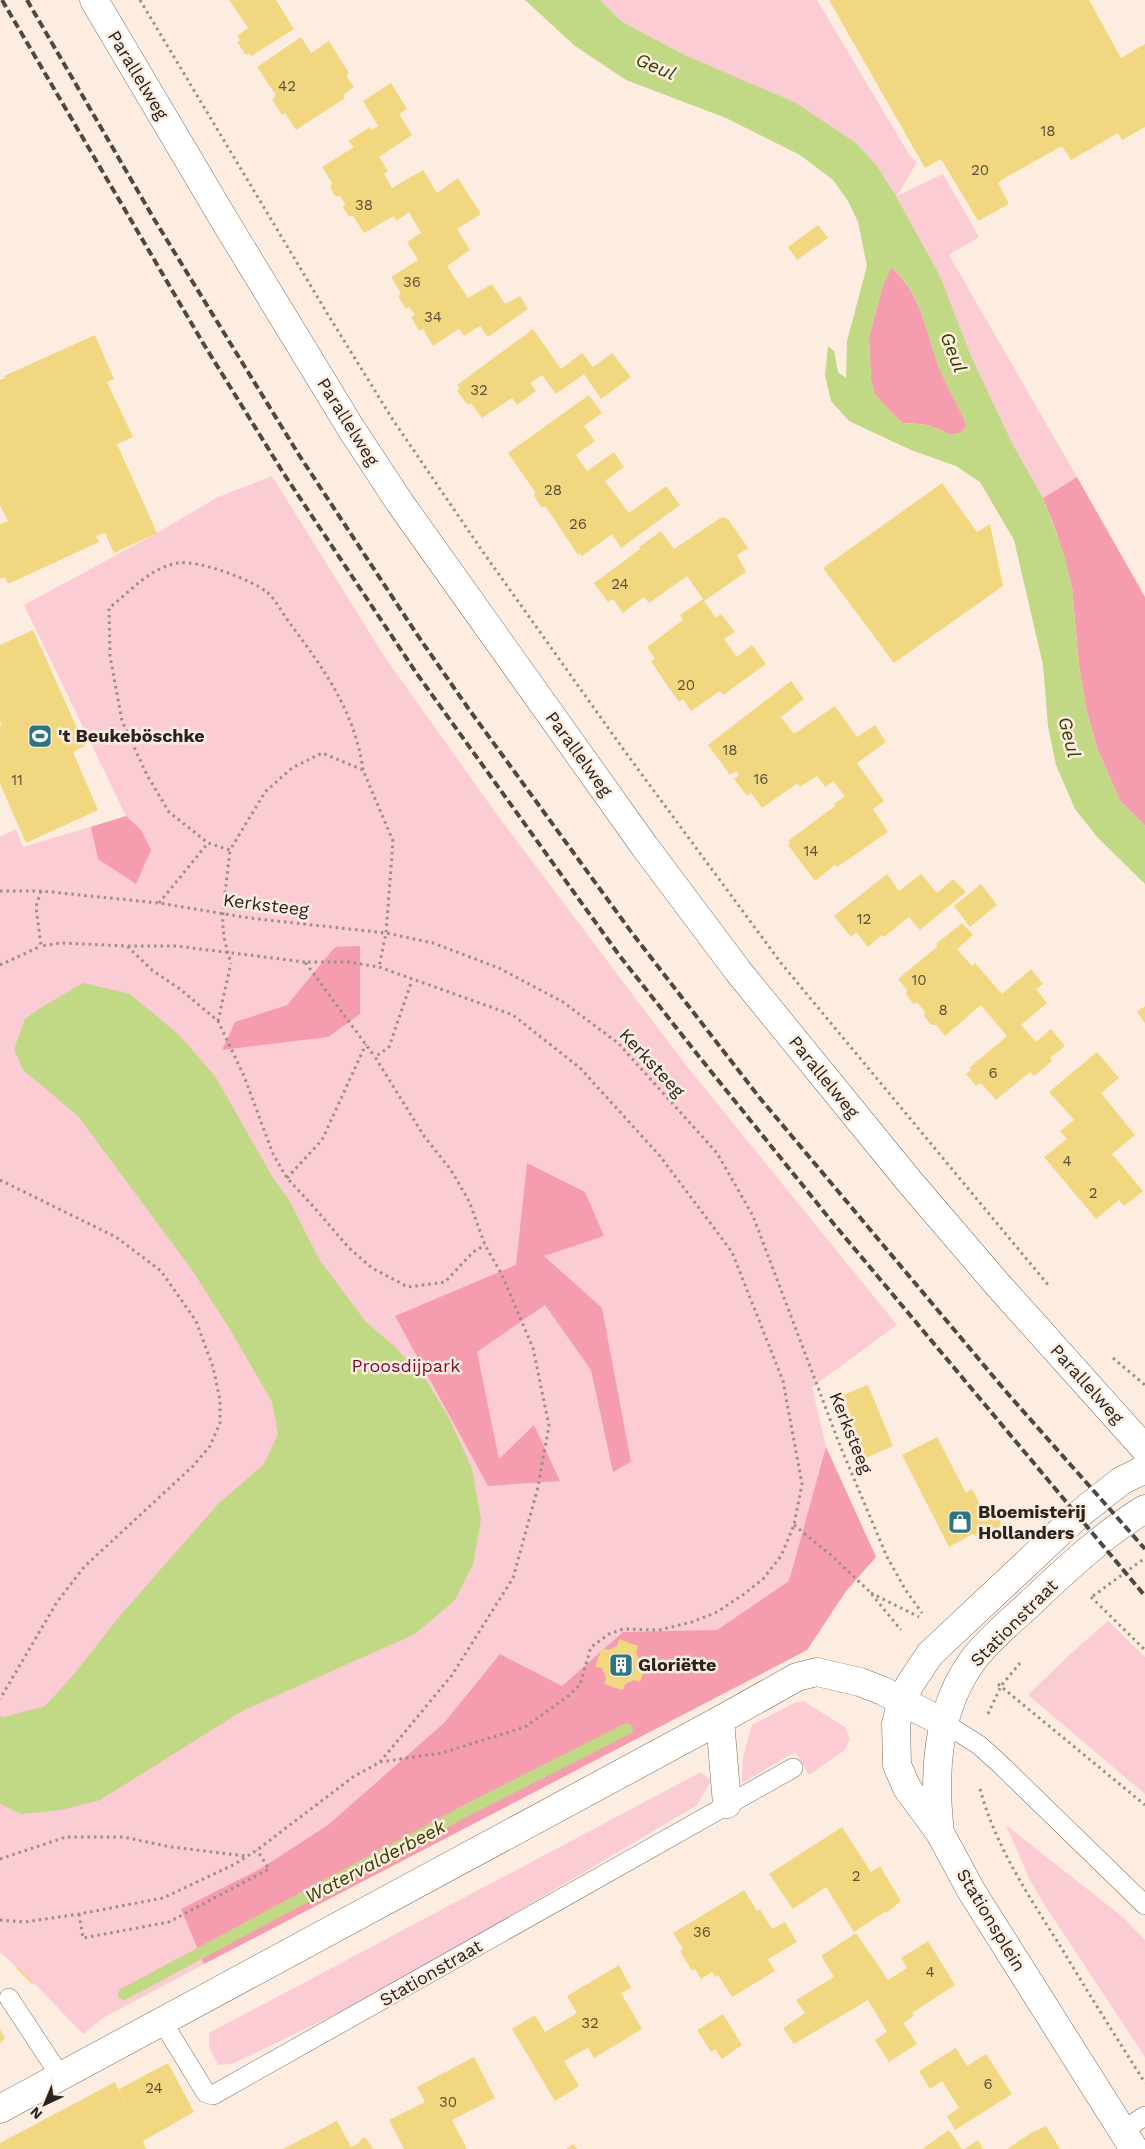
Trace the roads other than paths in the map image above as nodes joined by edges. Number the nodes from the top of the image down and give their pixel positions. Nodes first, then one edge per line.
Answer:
1 (94, 0) edge
2 (1145, 1449) edge
3 (1145, 1469) edge
4 (1145, 1509) edge
5 (902, 1700) junction
6 (720, 1720) junction
7 (944, 1724) junction
8 (793, 1768) dead end
9 (727, 1804) junction
10 (940, 1833) junction
11 (1145, 1905) edge
12 (9, 1998) dead end
13 (162, 2020) junction
14 (61, 2077) junction
15 (0, 2109) edge
16 (1145, 2116) edge
17 (1128, 2140) edge

1 - 2 street, Parallelweg
3 - 5 street, Stationsplein
4 - 7 street, Stationstraat
5 - 6 street
5 - 7 street
5 - 10 street, Stationsplein
6 - 9 street
6 - 13 street
7 - 10 street, Stationstraat
7 - 11 lane
8 - 9 lane, Stationstraat
9 - 13 lane, Stationstraat
10 - 17 street, Stationsplein
12 - 14 lane
13 - 14 street
14 - 15 street
16 - 17 lane, Stationsplein

